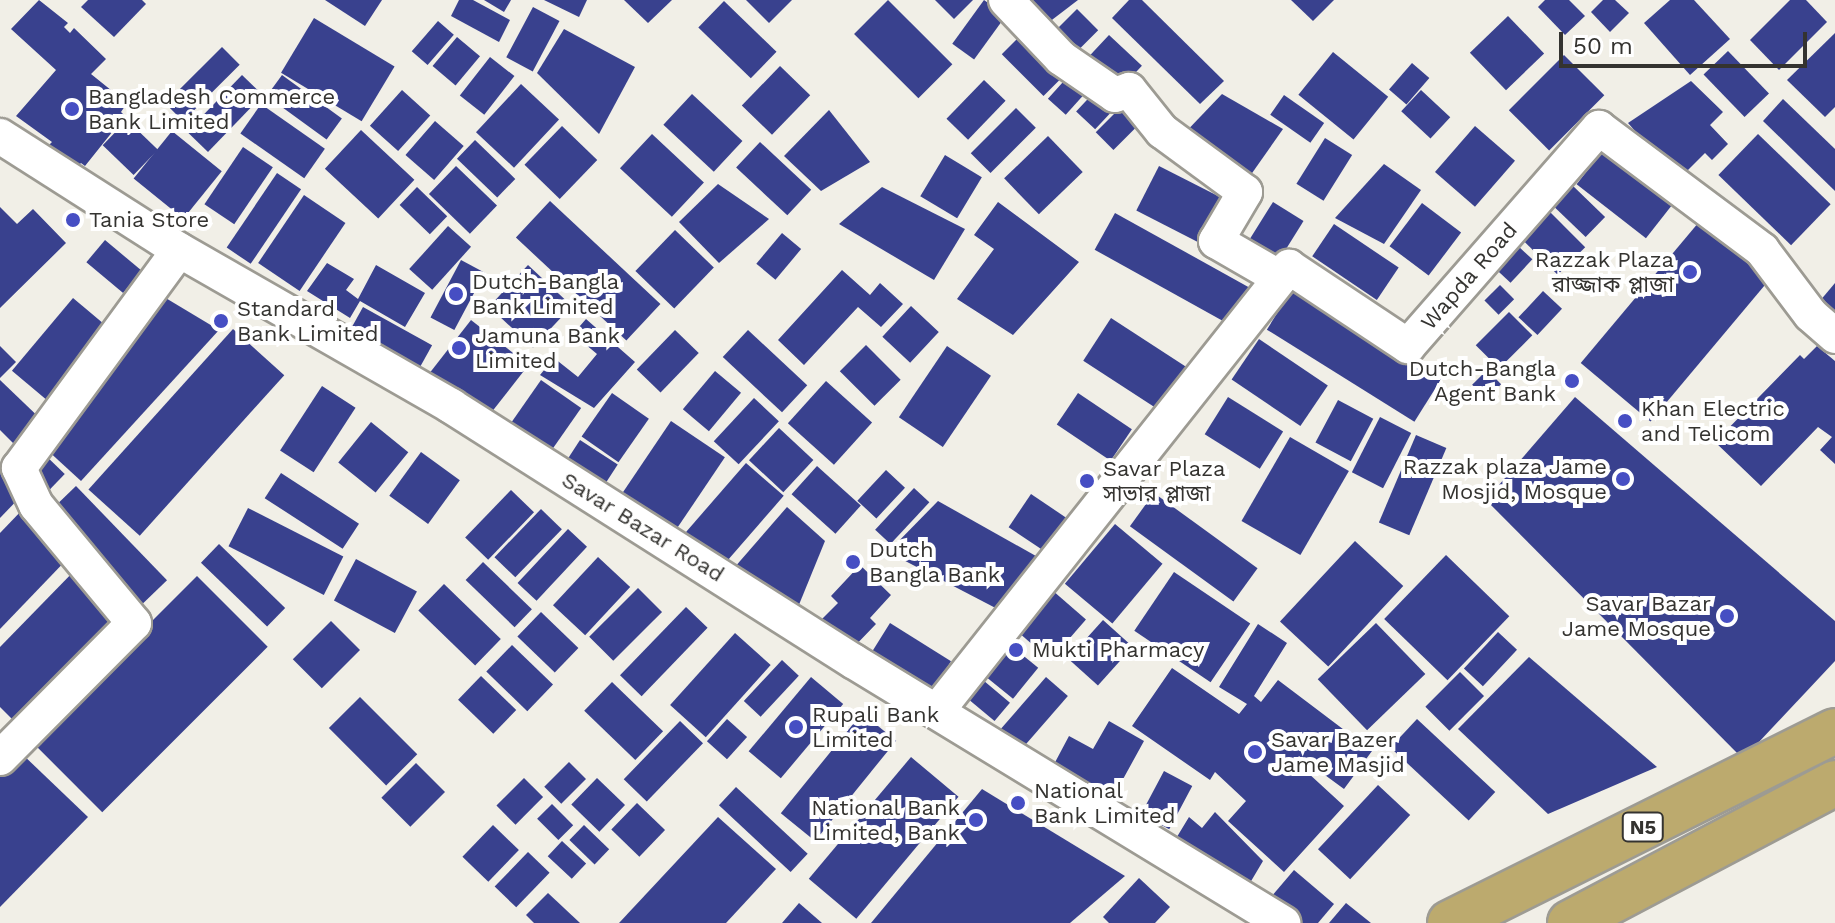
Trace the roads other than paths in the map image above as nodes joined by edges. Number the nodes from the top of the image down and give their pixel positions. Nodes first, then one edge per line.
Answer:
1 (1006, 0) edge
2 (0, 136) edge
3 (179, 250) junction
4 (1280, 278) junction
5 (1835, 336) edge
6 (937, 711) junction
7 (1835, 731) edge
8 (0, 758) edge
9 (1835, 783) edge
10 (1283, 923) edge
11 (1450, 923) edge
12 (1570, 923) edge

1 - 4 street
2 - 3 street, Savar Bazar Road
3 - 6 street, Savar Bazar Road
3 - 8 street
4 - 5 street, Wapda Road
4 - 6 street
6 - 10 street, Savar Bazar Road
7 - 11 highway, N5
9 - 12 highway, N5

